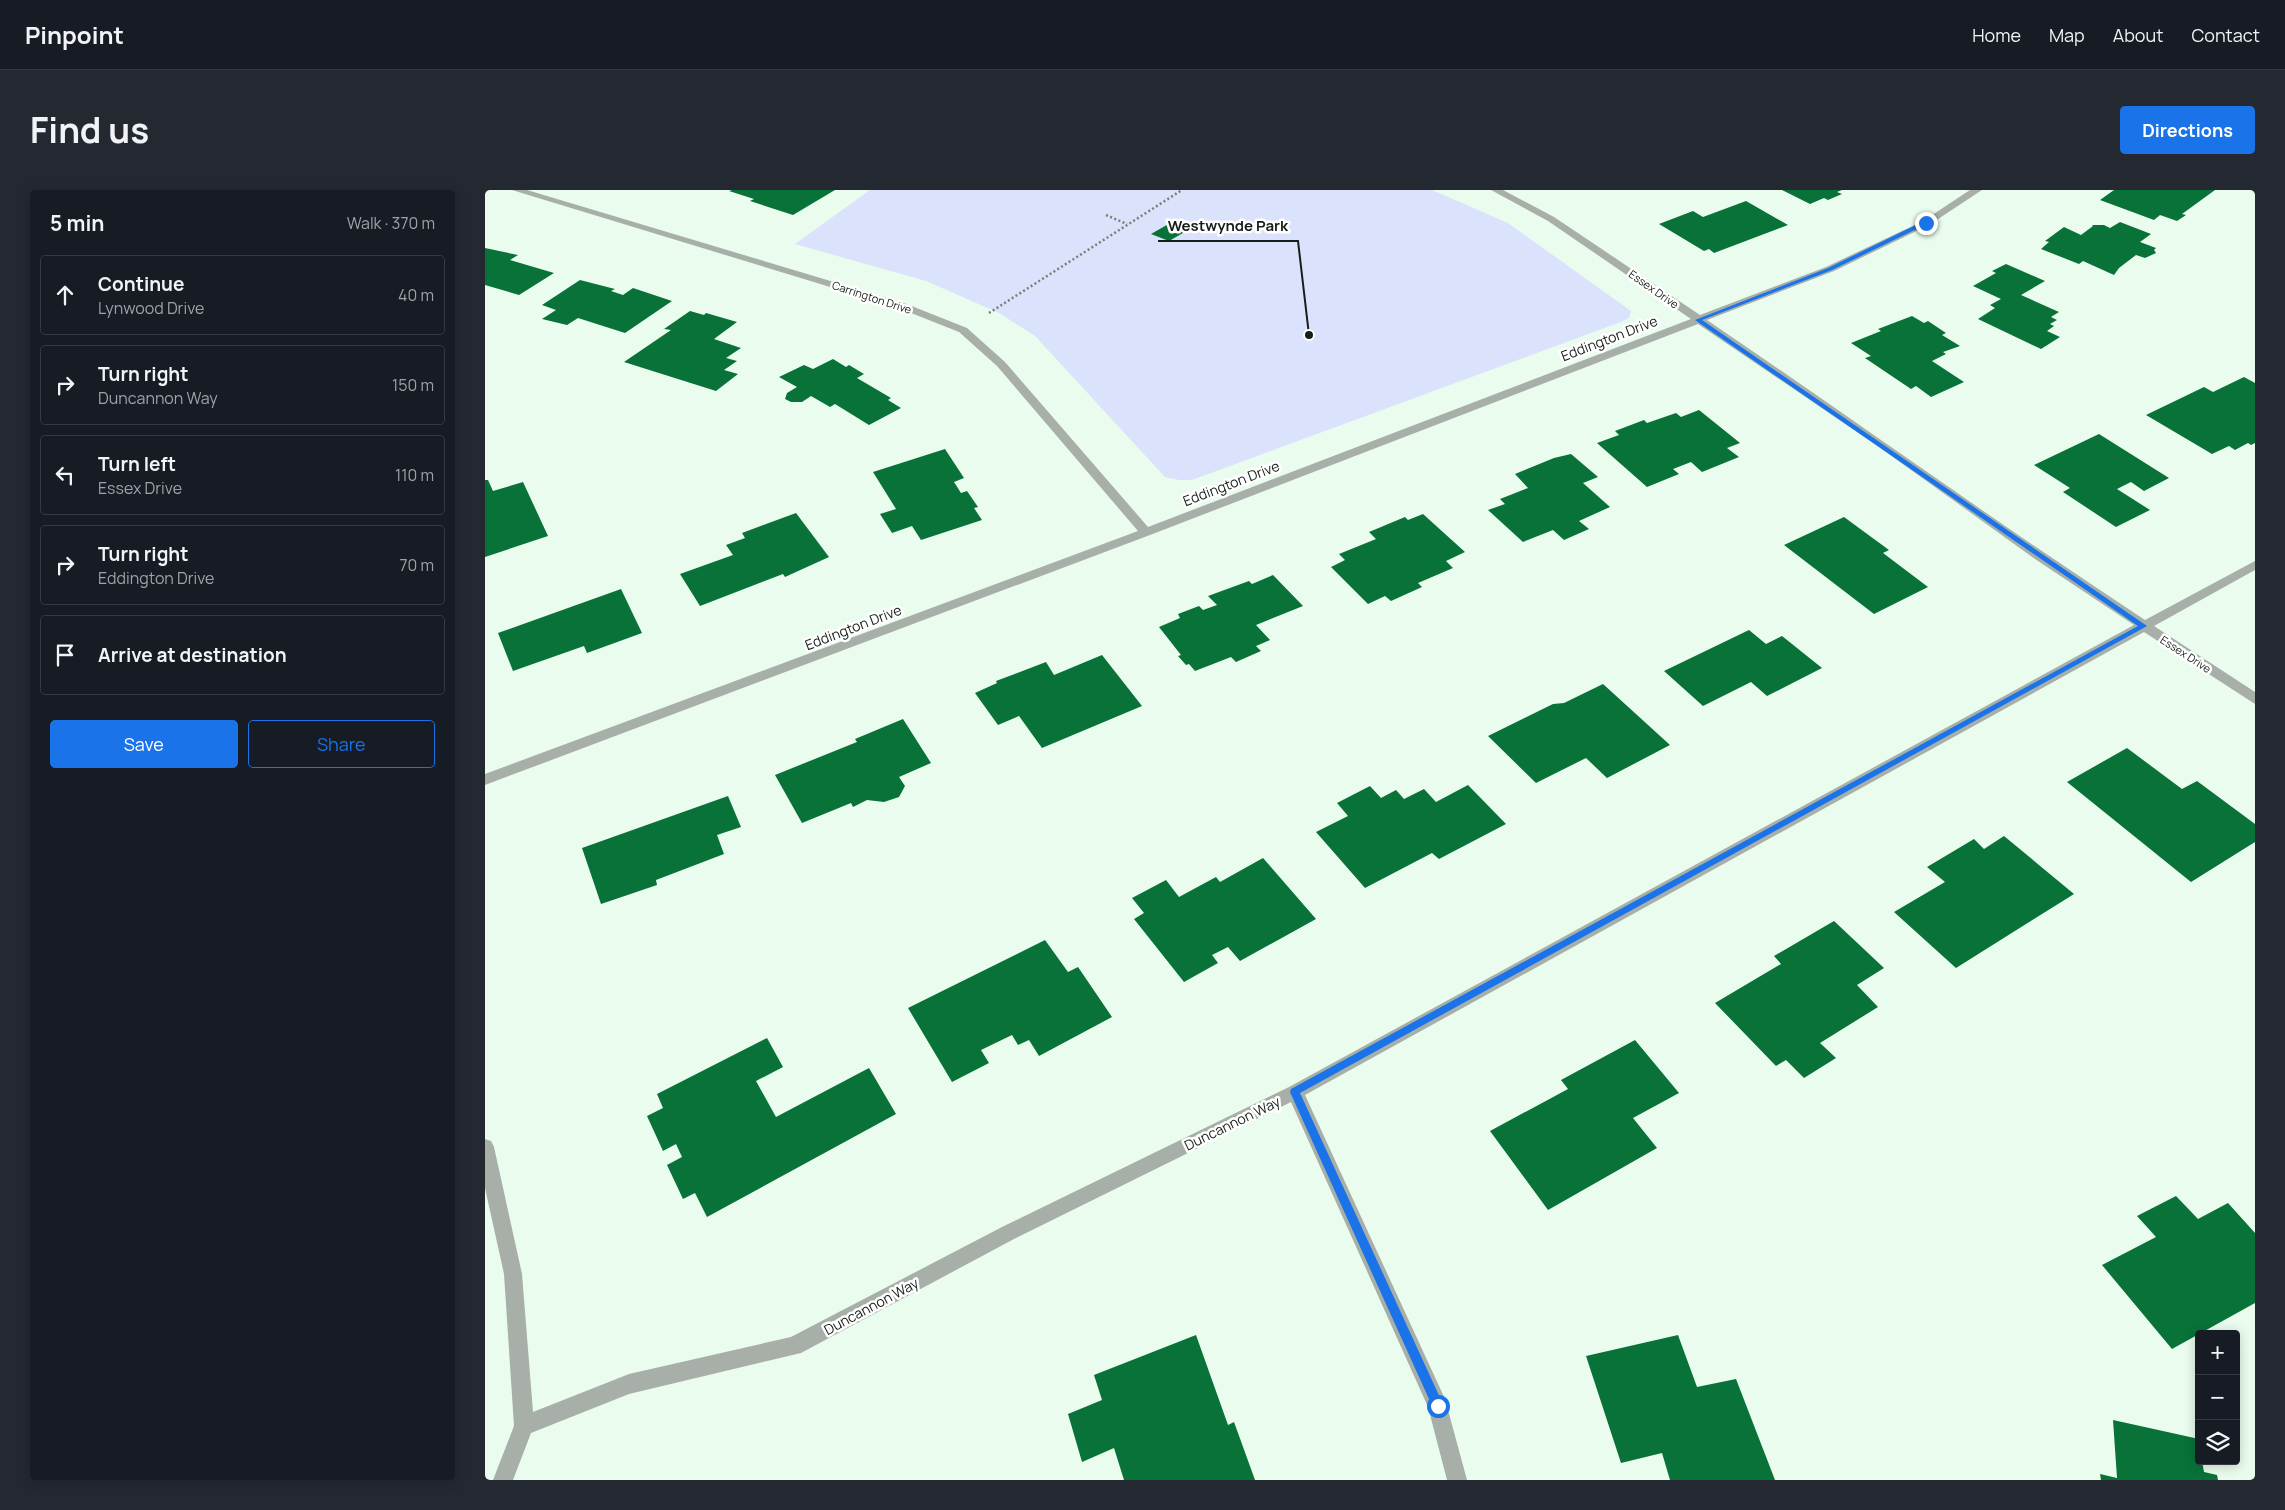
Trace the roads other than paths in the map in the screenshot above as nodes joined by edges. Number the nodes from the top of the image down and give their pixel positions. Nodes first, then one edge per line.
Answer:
1 (517, 190) edge
2 (1496, 190) edge
3 (1977, 190) edge
4 (1698, 320) junction
5 (1146, 532) junction
6 (2255, 565) edge
7 (2143, 626) junction
8 (2255, 699) edge
9 (485, 780) edge
10 (1295, 1092) junction
11 (485, 1147) edge
12 (523, 1426) junction
13 (503, 1480) edge
14 (1457, 1480) edge

1 - 5 street, Carrington Drive
2 - 4 street, Essex Drive
3 - 4 street, Eddington Drive
4 - 5 street, Eddington Drive
4 - 7 street, Essex Drive
5 - 9 street, Eddington Drive
6 - 7 street, Duncannon Way
7 - 8 street, Essex Drive
7 - 10 street, Duncannon Way
10 - 12 street, Duncannon Way
10 - 14 street
11 - 12 street
12 - 13 street

